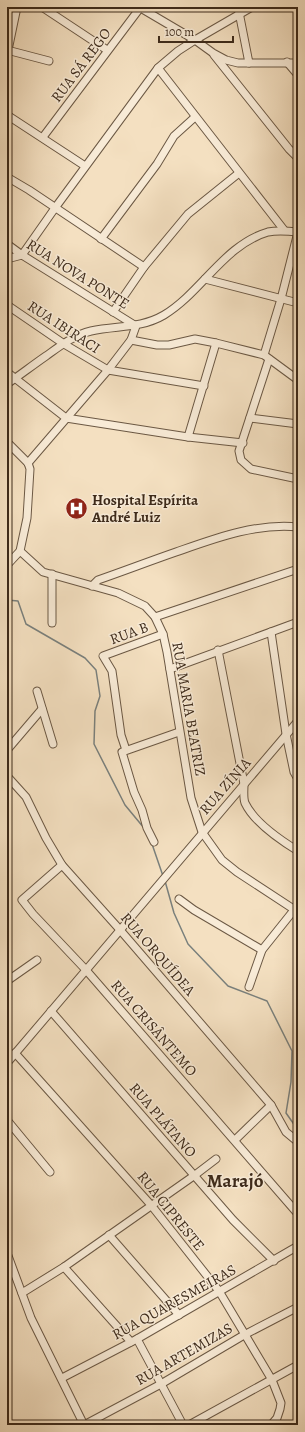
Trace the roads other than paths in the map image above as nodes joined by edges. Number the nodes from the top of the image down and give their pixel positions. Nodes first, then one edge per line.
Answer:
1 (17, 7) edge
2 (42, 7) edge
3 (139, 7) edge
4 (252, 7) edge
5 (239, 11) edge
6 (195, 40) junction
7 (107, 50) junction
8 (7, 52) edge
9 (213, 54) junction
10 (49, 61) dead end
11 (287, 62) junction
12 (298, 62) edge
13 (249, 63) junction
14 (158, 68) junction
15 (298, 75) edge
16 (7, 115) edge
17 (195, 117) junction
18 (43, 137) junction
19 (298, 158) edge
20 (86, 166) junction
21 (239, 173) junction
22 (7, 177) edge
23 (55, 208) junction
24 (284, 230) junction
25 (298, 232) edge
26 (101, 239) junction
27 (7, 244) edge
28 (22, 255) junction
29 (7, 259) edge
30 (144, 267) junction
31 (205, 279) junction
32 (281, 299) junction
33 (7, 304) edge
34 (298, 304) edge
35 (113, 312) junction
36 (136, 326) junction
37 (131, 340) junction
38 (216, 343) junction
39 (64, 344) junction
40 (266, 357) junction
41 (108, 370) junction
42 (7, 372) edge
43 (16, 378) junction
44 (298, 380) edge
45 (7, 384) edge
46 (204, 386) junction
47 (66, 418) junction
48 (250, 418) junction
49 (298, 424) edge
50 (188, 437) junction
51 (7, 442) edge
52 (243, 443) junction
53 (28, 463) junction
54 (298, 479) edge
55 (298, 527) edge
56 (20, 551) junction
57 (7, 565) edge
58 (298, 569) edge
59 (52, 574) junction
60 (92, 586) junction
61 (155, 617) junction
62 (298, 622) edge
63 (52, 623) dead end
64 (271, 632) junction
65 (163, 634) junction
66 (218, 650) junction
67 (170, 669) junction
68 (37, 691) dead end
69 (42, 709) junction
70 (298, 721) edge
71 (179, 732) junction
72 (286, 734) junction
73 (53, 744) dead end
74 (7, 750) edge
75 (126, 750) junction
76 (7, 776) edge
77 (298, 779) edge
78 (244, 784) junction
79 (202, 832) junction
80 (154, 842) dead end
81 (298, 851) edge
82 (62, 865) junction
83 (179, 899) dead end
84 (297, 909) edge
85 (121, 931) junction
86 (262, 950) junction
87 (37, 960) dead end
88 (86, 970) junction
89 (7, 981) edge
90 (249, 987) dead end
91 (51, 1011) junction
92 (15, 1053) junction
93 (7, 1063) edge
94 (271, 1104) junction
95 (7, 1120) edge
96 (235, 1140) junction
97 (298, 1142) edge
98 (216, 1159) dead end
99 (50, 1172) dead end
100 (195, 1175) junction
101 (151, 1206) junction
102 (298, 1214) edge
103 (109, 1235) junction
104 (298, 1246) edge
105 (7, 1253) edge
106 (274, 1262) junction
107 (64, 1267) junction
108 (219, 1291) junction
109 (22, 1293) junction
110 (298, 1307) edge
111 (179, 1315) junction
112 (244, 1335) junction
113 (134, 1340) junction
114 (298, 1365) edge
115 (62, 1378) junction
116 (272, 1380) junction
117 (161, 1384) junction
118 (277, 1418) junction
119 (84, 1425) edge
120 (183, 1425) edge
121 (190, 1425) edge
122 (271, 1425) edge
123 (280, 1425) edge

1 - 8 street
2 - 7 street
3 - 6 street
3 - 7 street, RUA SÁ REGO
4 - 5 street
5 - 6 street
5 - 13 street
6 - 9 street
6 - 14 street
7 - 18 street, RUA SÁ REGO
8 - 10 street
9 - 13 street
9 - 19 street
11 - 12 street
11 - 13 street
11 - 15 street
14 - 17 street
14 - 20 street
16 - 18 street
17 - 21 street
17 - 26 street
18 - 20 street
20 - 23 street
21 - 24 street
21 - 30 street
22 - 23 street
23 - 26 street
23 - 28 street
24 - 25 street
24 - 31 street
25 - 32 street
26 - 30 street
27 - 28 street, RUA NOVA PONTE
28 - 29 street
28 - 35 street, RUA NOVA PONTE
30 - 35 street
31 - 32 street
31 - 36 street
32 - 34 street
32 - 40 street
33 - 39 street, RUA IBIRACI
35 - 36 street, RUA NOVA PONTE
36 - 37 street
36 - 39 street
37 - 38 street
37 - 41 street
38 - 40 street
38 - 46 street
39 - 41 street, RUA IBIRACI
39 - 43 street
40 - 44 street
40 - 48 street
41 - 46 street
41 - 47 street
42 - 43 street
43 - 45 street
43 - 47 street
46 - 50 street
47 - 50 street
47 - 53 street
48 - 49 street
48 - 52 street
50 - 52 street
51 - 53 street
52 - 54 street
53 - 56 street
55 - 60 street
56 - 57 street
56 - 59 street, RUA MARIA BEATRIZ
58 - 61 street
59 - 60 street, RUA MARIA BEATRIZ
59 - 63 street
60 - 61 street, RUA MARIA BEATRIZ
61 - 65 street, RUA MARIA BEATRIZ
62 - 64 street
64 - 66 street
64 - 72 street
65 - 67 street, RUA MARIA BEATRIZ
65 - 75 street, RUA B
66 - 67 street
66 - 78 street
67 - 71 street, RUA MARIA BEATRIZ
68 - 69 street
69 - 73 street
69 - 74 street
70 - 72 street, RUA ZÍNIA
71 - 75 street
71 - 79 street, RUA MARIA BEATRIZ
72 - 77 street
72 - 78 street, RUA ZÍNIA
75 - 80 street
76 - 82 street, RUA ORQUÍDEA
78 - 79 street, RUA ZÍNIA
78 - 81 street
79 - 84 street, RUA MARIA BEATRIZ
79 - 85 street, RUA ZÍNIA
82 - 85 street, RUA ORQUÍDEA
82 - 88 street, RUA CRISÂNTEMO
83 - 86 street
84 - 86 street
85 - 88 street, RUA ZÍNIA
85 - 94 street, RUA ORQUÍDEA
86 - 90 street
87 - 89 street
88 - 91 street, RUA ZÍNIA
88 - 96 street, RUA CRISÂNTEMO
91 - 92 street, RUA ZÍNIA
91 - 100 street, RUA PLÁTANO
92 - 93 street, RUA ZÍNIA
92 - 101 street, RUA CIPRESTE
94 - 96 street
94 - 97 street, RUA ORQUÍDEA
95 - 99 street
96 - 102 street, RUA CRISÂNTEMO
98 - 100 street
100 - 101 street
100 - 106 street, RUA PLÁTANO
101 - 103 street
101 - 108 street, RUA CIPRESTE
103 - 107 street
103 - 111 street
104 - 106 street, RUA QUARESMEIRAS
105 - 109 street
106 - 108 street, RUA QUARESMEIRAS
107 - 109 street
107 - 113 street
108 - 111 street, RUA QUARESMEIRAS
108 - 112 street, RUA CIPRESTE
109 - 115 street
110 - 112 street, RUA ARTEMIZAS
111 - 113 street, RUA QUARESMEIRAS
112 - 116 street, RUA CIPRESTE
112 - 117 street, RUA ARTEMIZAS
113 - 115 street, RUA QUARESMEIRAS
113 - 117 street
114 - 116 street
115 - 119 street
116 - 118 street, RUA CIPRESTE
116 - 121 street
117 - 119 street, RUA ARTEMIZAS
117 - 120 street
118 - 122 street
118 - 123 street

